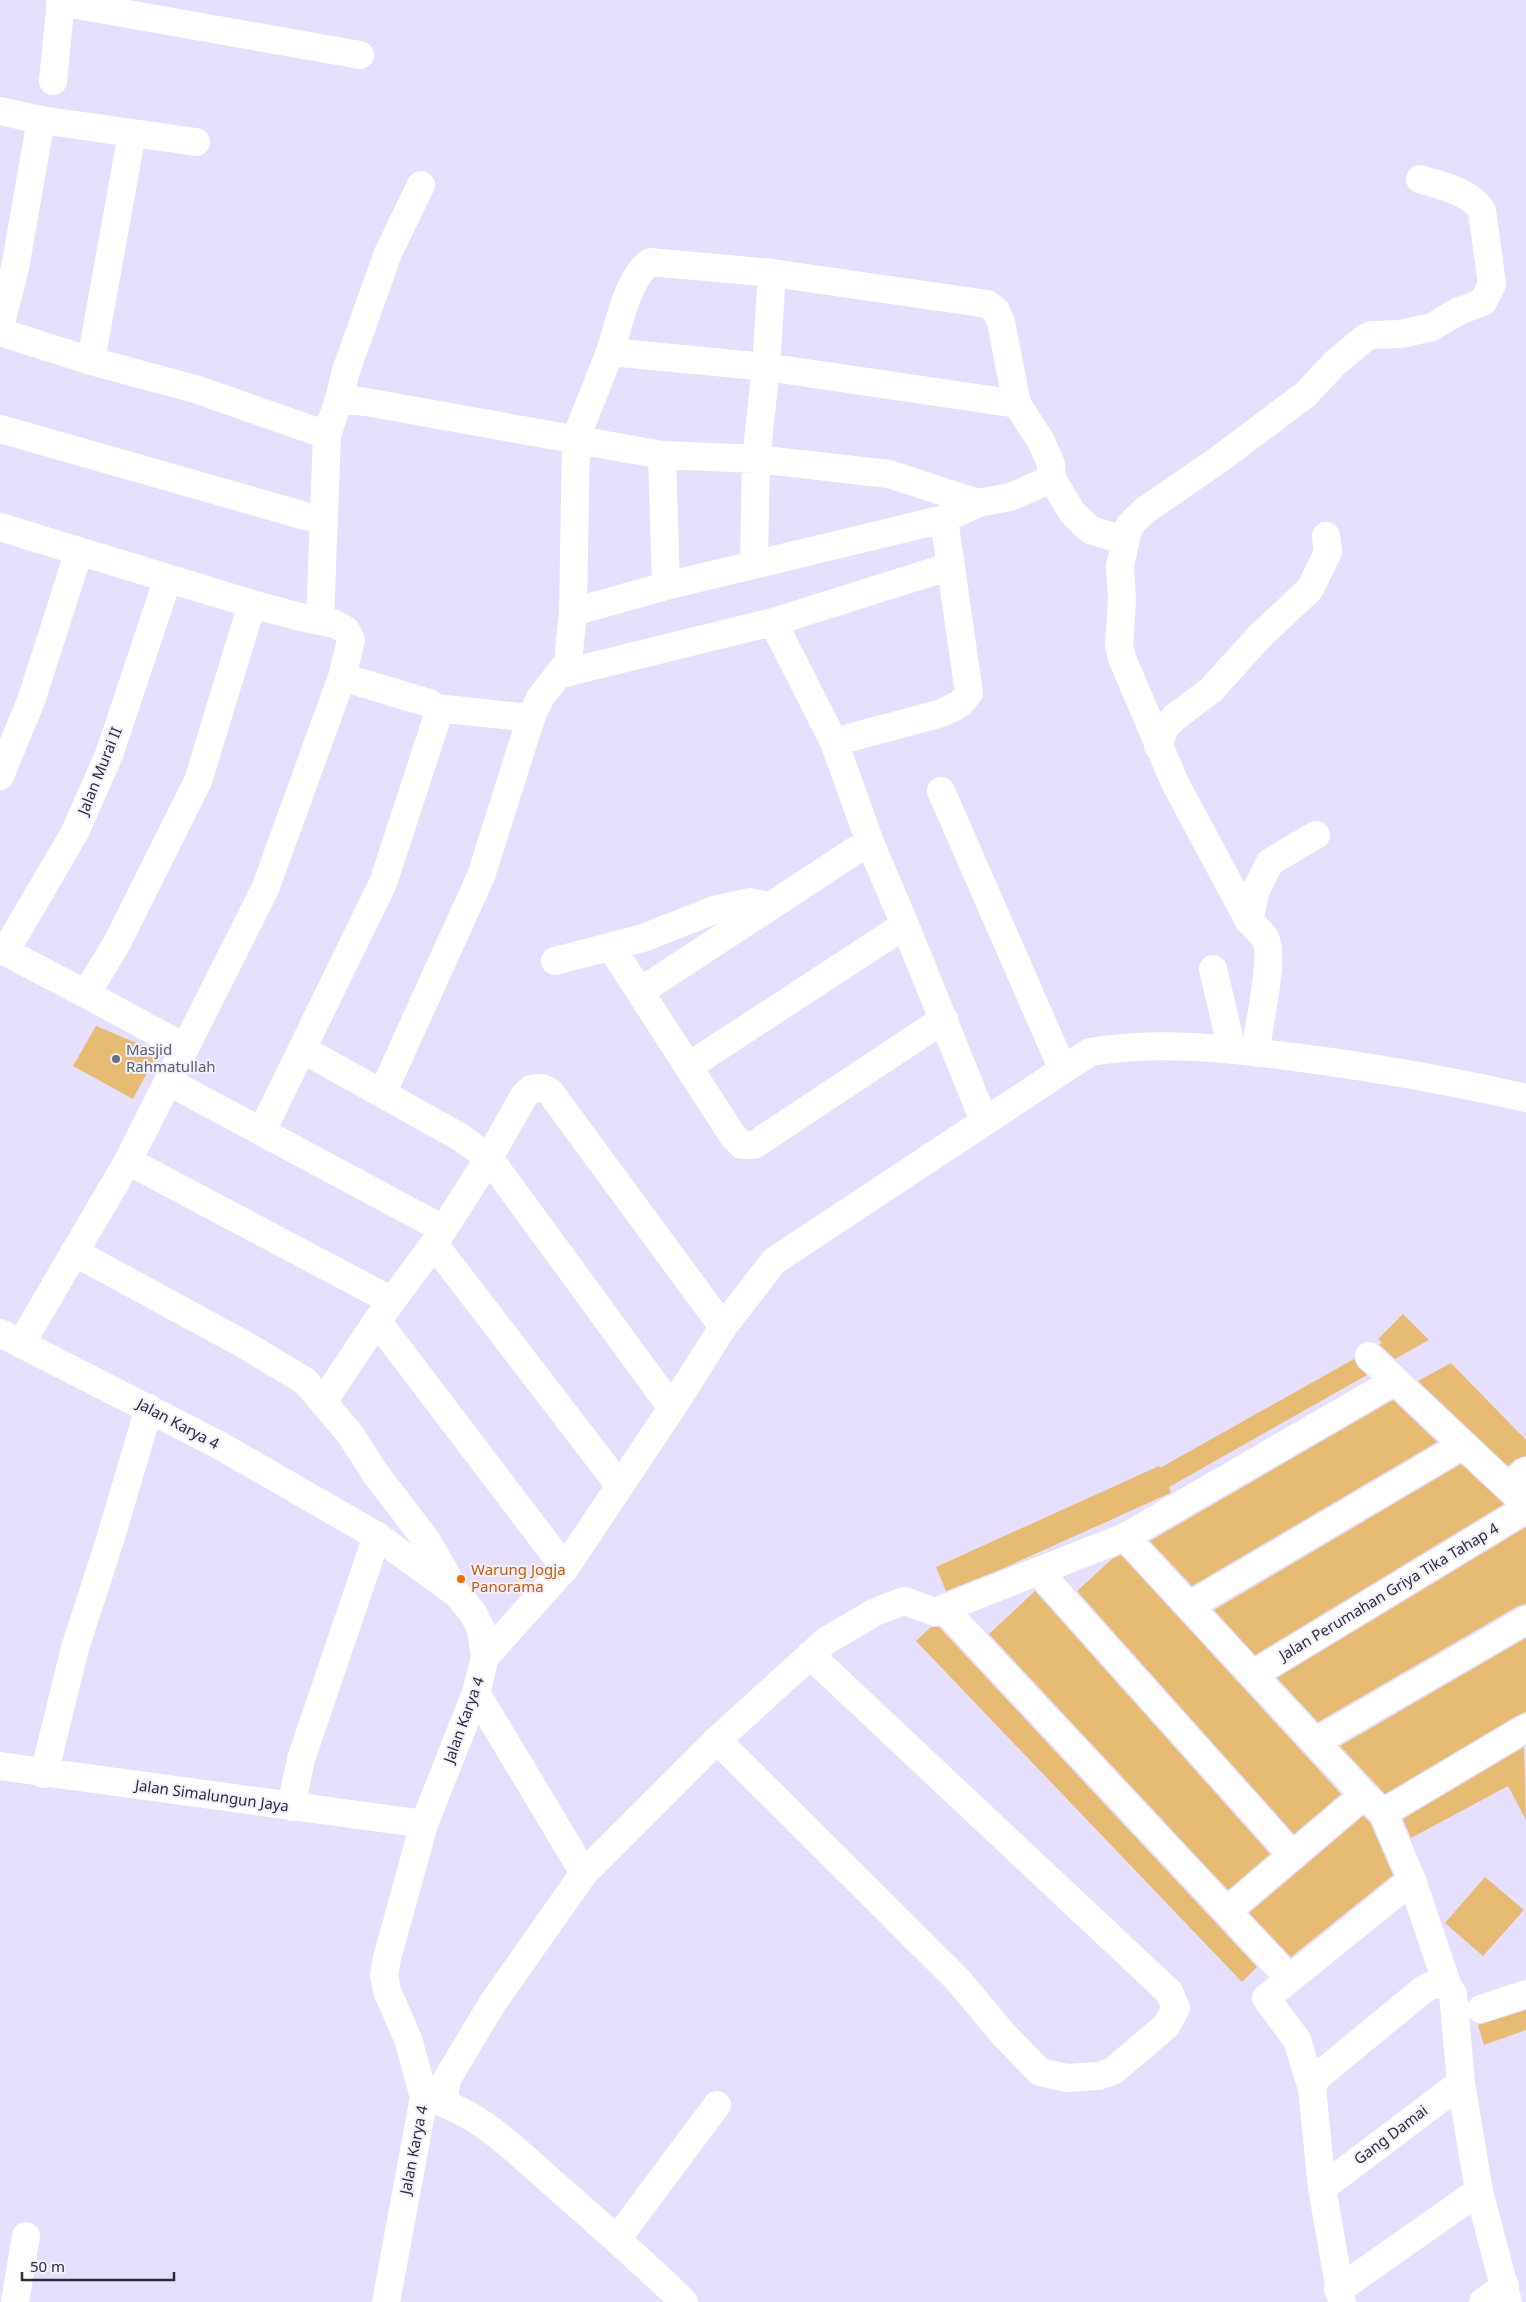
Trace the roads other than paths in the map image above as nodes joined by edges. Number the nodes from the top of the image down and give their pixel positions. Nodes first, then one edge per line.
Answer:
1 (61, 1) edge
2 (360, 55) dead end
3 (53, 81) dead end
4 (0, 111) edge
5 (41, 120) junction
6 (132, 132) junction
7 (196, 142) dead end
8 (1420, 179) dead end
9 (421, 184) dead end
10 (772, 273) junction
11 (0, 327) edge
12 (0, 332) edge
13 (610, 352) junction
14 (91, 360) junction
15 (766, 367) junction
16 (339, 399) junction
17 (1017, 404) junction
18 (0, 429) edge
19 (327, 435) junction
20 (576, 438) junction
21 (662, 455) junction
22 (756, 459) junction
23 (1052, 479) junction
24 (978, 503) junction
25 (944, 518) junction
26 (323, 521) junction
27 (0, 527) edge
28 (1326, 536) dead end
29 (1124, 540) junction
30 (78, 551) junction
31 (754, 564) junction
32 (951, 566) junction
33 (168, 578) junction
34 (666, 586) junction
35 (252, 604) junction
36 (573, 612) junction
37 (320, 622) junction
38 (773, 622) junction
39 (561, 674) junction
40 (342, 677) junction
41 (436, 708) junction
42 (531, 718) junction
43 (834, 742) junction
44 (1158, 746) junction
45 (0, 776) edge
46 (941, 790) dead end
47 (1316, 835) dead end
48 (871, 845) junction
49 (769, 906) junction
50 (1249, 921) junction
51 (905, 925) junction
52 (611, 948) junction
53 (3, 950) edge
54 (555, 962) dead end
55 (1213, 969) dead end
56 (641, 991) junction
57 (86, 994) junction
58 (944, 1019) junction
59 (184, 1047) junction
60 (302, 1049) junction
61 (1244, 1051) junction
62 (689, 1066) junction
63 (1063, 1070) junction
64 (169, 1082) junction
65 (383, 1092) junction
66 (1526, 1098) edge
67 (984, 1121) junction
68 (262, 1131) junction
69 (490, 1158) junction
70 (128, 1161) junction
71 (438, 1236) junction
72 (74, 1252) junction
73 (384, 1311) junction
74 (723, 1327) junction
75 (11, 1339) edge
76 (1369, 1356) dead end
77 (1395, 1381) junction
78 (322, 1402) junction
79 (149, 1408) junction
80 (672, 1408) junction
81 (1464, 1445) junction
82 (620, 1486) junction
83 (1520, 1487) edge
84 (1526, 1509) edge
85 (377, 1536) junction
86 (1125, 1537) junction
87 (565, 1568) junction
88 (1038, 1571) junction
89 (457, 1594) junction
90 (1189, 1606) junction
91 (944, 1609) junction
92 (1526, 1620) edge
93 (810, 1655) junction
94 (485, 1657) junction
95 (1252, 1675) junction
96 (476, 1693) junction
97 (1526, 1728) edge
98 (717, 1740) junction
99 (1315, 1742) junction
100 (0, 1766) edge
101 (44, 1774) junction
102 (1374, 1804) junction
103 (291, 1807) junction
104 (424, 1824) junction
105 (1293, 1856) junction
106 (584, 1873) junction
107 (1412, 1880) junction
108 (1227, 1911) junction
109 (1290, 1979) junction
110 (1448, 1987) junction
111 (1526, 1994) edge
112 (1481, 2009) dead end
113 (1461, 2083) junction
114 (1312, 2088) junction
115 (433, 2100) junction
116 (717, 2105) dead end
117 (1322, 2188) junction
118 (1479, 2191) junction
119 (26, 2236) dead end
120 (617, 2239) junction
121 (1506, 2294) edge
122 (1340, 2296) edge
123 (15, 2302) edge
124 (386, 2302) edge
125 (684, 2302) edge
126 (1483, 2302) edge

1 - 2 street
1 - 3 street
4 - 5 street
5 - 6 street
5 - 11 street
6 - 7 street
6 - 14 street
8 - 29 street
9 - 16 street
10 - 13 street
10 - 15 street
10 - 17 street
12 - 14 street
13 - 15 street
13 - 20 street
14 - 19 street
15 - 17 street
15 - 22 street
16 - 19 street
16 - 20 street
17 - 23 street
18 - 26 street
19 - 26 street
20 - 21 street
20 - 36 street
21 - 22 street
21 - 34 street
22 - 24 street
22 - 31 street
23 - 24 street
23 - 29 street
24 - 25 street
25 - 31 street
25 - 32 street
26 - 37 street
27 - 30 street
28 - 44 street
29 - 44 street
30 - 33 street
30 - 45 street
31 - 34 street
32 - 38 street
32 - 43 street
33 - 35 street
33 - 53 street, Jalan Murai II
34 - 36 street
35 - 37 street
35 - 57 street
36 - 39 street
37 - 40 street
38 - 39 street
38 - 43 street
39 - 42 street
40 - 41 street
40 - 59 street
41 - 42 street
41 - 60 street
42 - 65 street
43 - 48 street
44 - 50 street
46 - 63 street
47 - 50 street
48 - 49 street
48 - 51 street
49 - 52 street
49 - 56 street
50 - 61 street
51 - 58 street
51 - 62 street
52 - 54 street
52 - 56 street
53 - 57 street
55 - 61 street
56 - 62 street
57 - 59 street
58 - 62 street
58 - 67 street
59 - 64 street
60 - 65 street
60 - 68 street
61 - 63 street
61 - 66 street
63 - 67 street
64 - 68 street
64 - 70 street
65 - 69 street
67 - 74 street
68 - 71 street
69 - 71 street
69 - 74 street
69 - 80 street
70 - 72 street
70 - 73 street
71 - 73 street
71 - 82 street
72 - 75 street
72 - 78 street
73 - 78 street
73 - 87 street
74 - 80 street
75 - 79 street, Jalan Karya 4
76 - 77 street
77 - 81 street
77 - 86 street
78 - 89 street
79 - 85 street, Jalan Karya 4
79 - 101 street
80 - 82 street
81 - 83 street
81 - 90 street
82 - 87 street
84 - 95 street, Jalan Perumahan Griya Tika Tahap 4
85 - 89 street, Jalan Karya 4
85 - 103 street
86 - 88 street
86 - 90 street
87 - 94 street
88 - 91 street
88 - 105 street
89 - 94 street, Jalan Karya 4
90 - 95 street
91 - 93 street
91 - 108 street
92 - 99 street
93 - 98 street
93 - 98 street
94 - 96 street, Jalan Karya 4
95 - 99 street
96 - 104 street, Jalan Karya 4
96 - 106 street
97 - 102 street
98 - 106 street
99 - 102 street
100 - 101 street, Jalan Simalungun Jaya
101 - 103 street, Jalan Simalungun Jaya
102 - 105 street
102 - 107 street
103 - 104 street, Jalan Simalungun Jaya
104 - 115 street, Jalan Karya 4
105 - 108 street
106 - 115 street
107 - 109 street
107 - 110 street
108 - 109 street
109 - 114 street
110 - 113 street
110 - 114 street
111 - 112 street
113 - 117 street, Gang Damai
113 - 118 street
114 - 117 street
115 - 120 street
115 - 124 street, Jalan Karya 4
116 - 120 street
117 - 122 street
118 - 121 street
118 - 122 street
119 - 123 street
120 - 125 street
121 - 126 street

